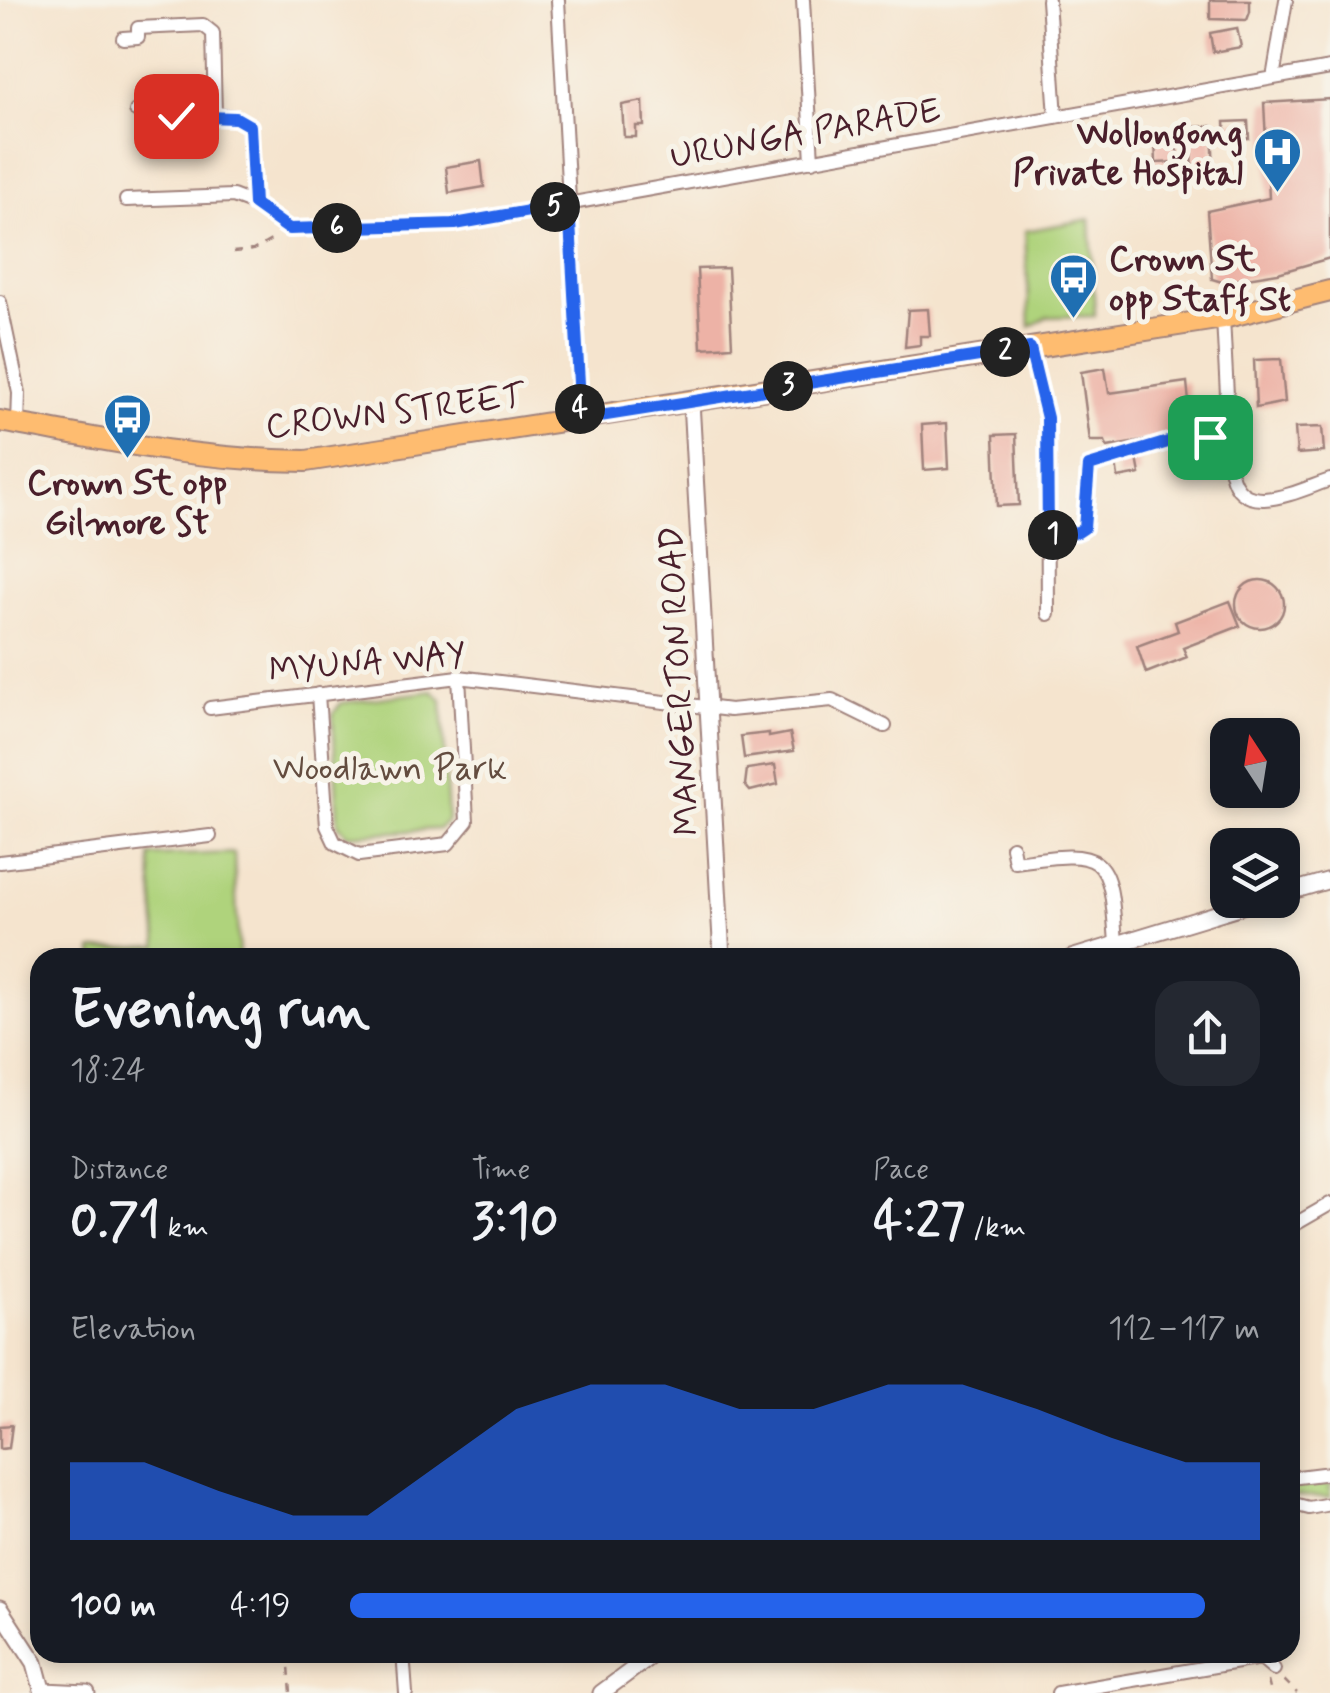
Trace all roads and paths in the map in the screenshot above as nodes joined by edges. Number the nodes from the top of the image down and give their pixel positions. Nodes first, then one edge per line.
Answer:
1 (558, 0) edge
2 (803, 0) edge
3 (1048, 0) edge
4 (1286, 0) edge
5 (122, 38) dead end
6 (1330, 68) edge
7 (1274, 78) junction
8 (136, 111) dead end
9 (215, 115) junction
10 (1056, 117) junction
11 (812, 161) junction
12 (126, 200) dead end
13 (254, 204) junction
14 (569, 204) junction
15 (289, 229) junction
16 (233, 252) dead end
17 (1330, 290) edge
18 (0, 302) edge
19 (1223, 318) junction
20 (1030, 348) junction
21 (691, 402) junction
22 (581, 419) junction
23 (9, 423) edge
24 (1229, 436) junction
25 (1330, 480) edge
26 (1048, 535) junction
27 (1048, 614) dead end
28 (458, 677) junction
29 (318, 694) junction
30 (709, 707) junction
31 (210, 708) dead end
32 (884, 726) dead end
33 (210, 836) dead end
34 (1012, 847) dead end
35 (0, 862) edge
36 (1330, 880) edge
37 (1300, 889) edge
38 (1210, 916) edge
39 (1116, 944) junction
40 (721, 948) edge
41 (1103, 948) edge
42 (1330, 1204) edge
43 (1300, 1221) edge
44 (1330, 1474) edge
45 (1300, 1477) edge
46 (1330, 1504) edge
47 (1300, 1506) edge
48 (0, 1609) edge
49 (30, 1655) edge
50 (35, 1663) edge
51 (289, 1663) edge
52 (404, 1663) edge
53 (641, 1663) edge
54 (1217, 1663) edge
55 (1264, 1663) edge
56 (1271, 1674) junction
57 (44, 1692) edge
58 (87, 1693) edge
59 (291, 1693) edge
60 (406, 1693) edge
61 (600, 1693) edge
62 (1058, 1693) edge
63 (1271, 1693) edge
64 (1297, 1693) edge

1 - 14 street
2 - 11 street
3 - 10 street
4 - 7 street
5 - 9 street
6 - 7 street, URUNGA PARADE
7 - 10 street, URUNGA PARADE
8 - 9 street
9 - 13 street
10 - 11 street, URUNGA PARADE
11 - 14 street, URUNGA PARADE
12 - 13 street
13 - 15 street
14 - 15 street, URUNGA PARADE
14 - 22 street
15 - 16 path
17 - 19 main road, CROWN STREET
18 - 23 street
19 - 20 main road, CROWN STREET
19 - 24 street
20 - 21 main road, CROWN STREET
20 - 26 street
21 - 22 main road, CROWN STREET
21 - 30 street, MANGERTON ROAD
22 - 23 main road, CROWN STREET
24 - 25 street
24 - 26 street
26 - 27 street
28 - 29 street, MYUNA WAY
28 - 29 street
28 - 30 street, MYUNA WAY
29 - 31 street, MYUNA WAY
30 - 32 street, MYUNA WAY
30 - 40 street, MANGERTON ROAD
33 - 35 street
34 - 39 street
36 - 37 street
38 - 39 street
39 - 41 street
42 - 43 street
44 - 45 street
46 - 47 street
48 - 49 street
50 - 57 street
51 - 59 path
52 - 60 street
53 - 61 street
54 - 62 street
55 - 56 street
56 - 63 path
56 - 64 path
57 - 58 street

